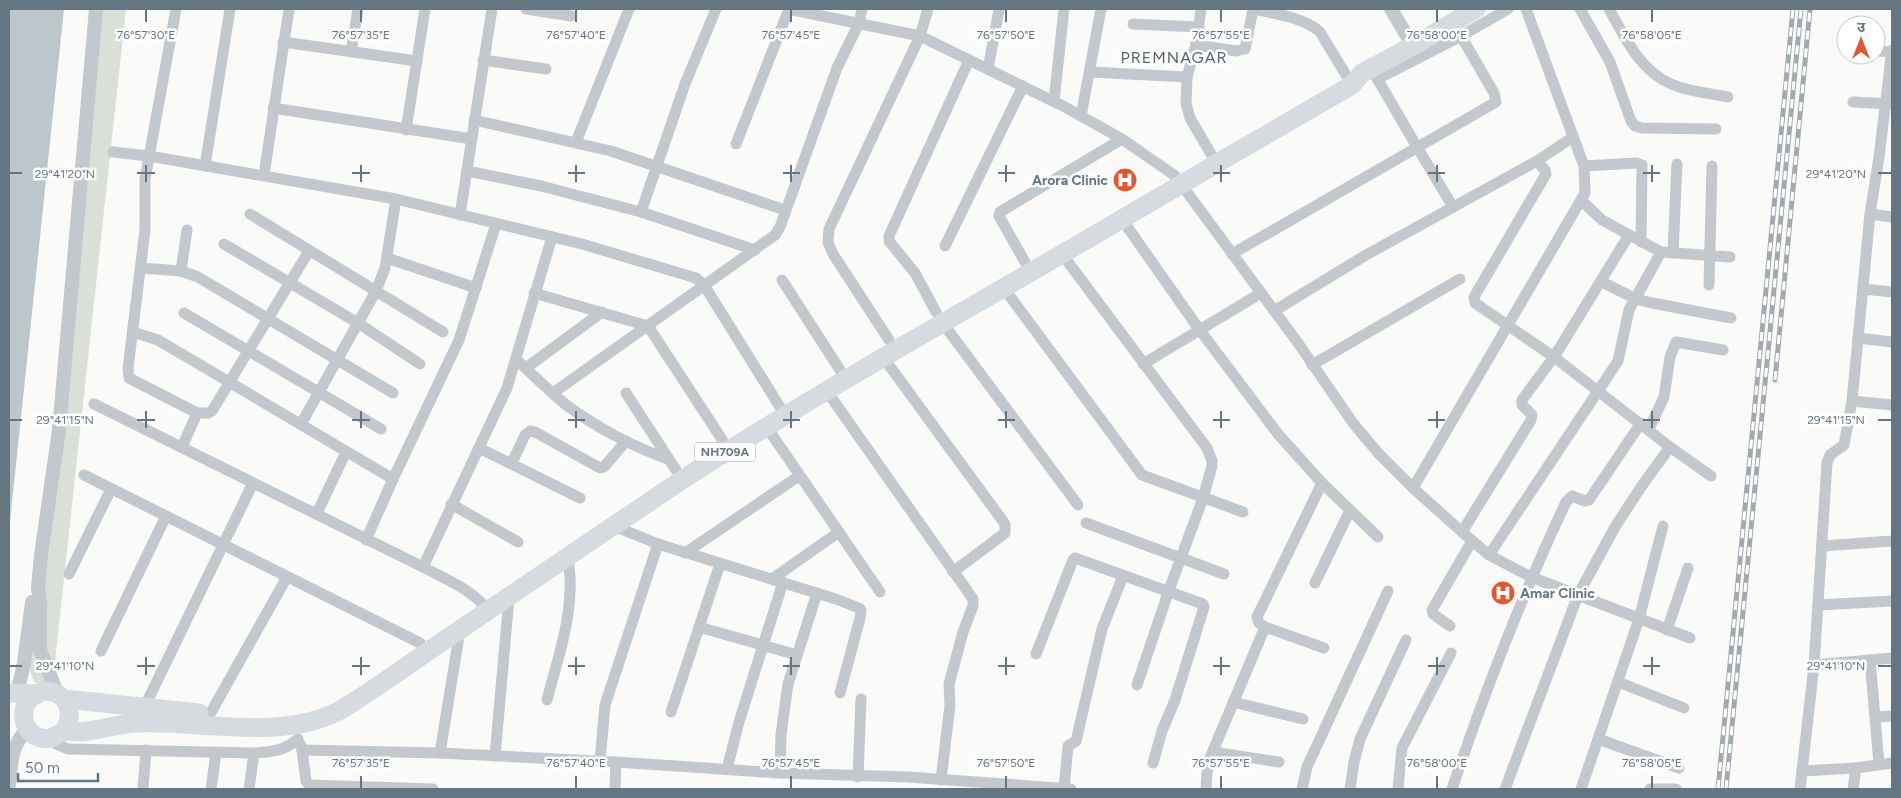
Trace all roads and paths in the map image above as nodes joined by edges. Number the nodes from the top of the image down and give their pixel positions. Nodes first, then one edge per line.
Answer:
1 (96, 9) edge
2 (176, 9) edge
3 (230, 9) edge
4 (288, 9) edge
5 (358, 9) edge
6 (425, 9) edge
7 (492, 9) edge
8 (526, 9) edge
9 (629, 9) edge
10 (716, 9) edge
11 (788, 9) edge
12 (862, 9) edge
13 (928, 9) edge
14 (999, 9) edge
15 (1064, 9) edge
16 (1101, 9) edge
17 (1202, 9) edge
18 (1254, 9) edge
19 (1391, 9) edge
20 (1476, 9) edge
21 (1508, 9) edge
22 (1526, 9) edge
23 (1580, 9) edge
24 (1609, 9) edge
25 (571, 16) dead end
26 (859, 23) junction
27 (1133, 24) dead end
28 (1199, 27) junction
29 (920, 36) junction
30 (1462, 36) junction
31 (283, 42) junction
32 (1196, 46) junction
33 (1413, 46) junction
34 (1892, 51) edge
35 (351, 52) junction
36 (484, 60) junction
37 (969, 60) junction
38 (417, 61) junction
39 (546, 69) dead end
40 (988, 69) junction
41 (1090, 72) junction
42 (1362, 76) junction
43 (1187, 77) junction
44 (1023, 86) junction
45 (1728, 97) dead end
46 (1054, 101) junction
47 (1853, 102) dead end
48 (1889, 103) edge
49 (273, 108) junction
50 (1081, 116) junction
51 (474, 120) junction
52 (1716, 129) dead end
53 (406, 130) junction
54 (1573, 137) junction
55 (1122, 139) junction
56 (472, 140) junction
57 (576, 142) junction
58 (736, 144) dead end
59 (1417, 147) junction
60 (113, 152) dead end
61 (1211, 154) junction
62 (149, 156) junction
63 (1537, 161) junction
64 (1678, 164) dead end
65 (656, 165) junction
66 (205, 166) junction
67 (1584, 166) junction
68 (1712, 166) dead end
69 (467, 171) junction
70 (264, 176) junction
71 (1178, 179) junction
72 (396, 199) junction
73 (1582, 201) junction
74 (1453, 207) junction
75 (785, 210) junction
76 (641, 212) junction
77 (250, 214) dead end
78 (1870, 214) junction
79 (460, 215) junction
80 (1892, 217) edge
81 (1120, 218) junction
82 (496, 224) junction
83 (187, 230) dead end
84 (1629, 235) junction
85 (552, 237) junction
86 (1641, 242) junction
87 (224, 244) dead end
88 (945, 246) dead end
89 (755, 250) junction
90 (310, 251) junction
91 (1667, 253) junction
92 (1062, 254) junction
93 (1232, 254) junction
94 (1709, 256) junction
95 (1730, 257) dead end
96 (387, 258) junction
97 (1025, 262) junction
98 (141, 268) junction
99 (181, 271) junction
100 (1460, 279) dead end
101 (782, 280) dead end
102 (1602, 282) junction
103 (290, 283) junction
104 (704, 284) junction
105 (1709, 285) dead end
106 (1003, 287) junction
107 (476, 288) junction
108 (1862, 289) junction
109 (376, 291) junction
110 (1892, 292) edge
111 (534, 293) junction
112 (1261, 293) junction
113 (1634, 298) junction
114 (1274, 311) junction
115 (602, 312) junction
116 (184, 313) dead end
117 (939, 317) junction
118 (1731, 318) dead end
119 (268, 319) junction
120 (358, 323) junction
121 (648, 326) junction
122 (1508, 326) junction
123 (1200, 329) junction
124 (133, 332) junction
125 (443, 332) dead end
126 (1858, 338) junction
127 (1892, 342) edge
128 (886, 349) junction
129 (249, 350) junction
130 (1722, 350) dead end
131 (1554, 357) junction
132 (338, 359) junction
133 (516, 359) junction
134 (420, 364) dead end
135 (1143, 364) junction
136 (1312, 365) junction
137 (526, 368) junction
138 (840, 370) junction
139 (231, 383) junction
140 (826, 390) junction
141 (1598, 391) junction
142 (320, 392) junction
143 (393, 393) dead end
144 (552, 393) junction
145 (626, 393) dead end
146 (1852, 401) junction
147 (94, 404) dead end
148 (1892, 405) edge
149 (782, 410) junction
150 (197, 412) junction
151 (301, 424) junction
152 (766, 426) junction
153 (1645, 426) junction
154 (381, 429) dead end
155 (626, 441) junction
156 (723, 441) junction
157 (182, 447) junction
158 (1670, 447) junction
159 (479, 448) junction
160 (346, 452) junction
161 (512, 464) junction
162 (672, 465) junction
163 (84, 475) dead end
164 (799, 476) junction
165 (1711, 476) dead end
166 (393, 478) junction
167 (253, 483) junction
168 (1322, 483) junction
169 (1413, 488) junction
170 (111, 489) junction
171 (580, 498) dead end
172 (1203, 498) junction
173 (451, 504) junction
174 (1078, 506) dead end
175 (1350, 510) junction
176 (1242, 512) dead end
177 (317, 514) junction
178 (166, 516) junction
179 (1086, 523) dead end
180 (614, 526) junction
181 (1663, 526) dead end
182 (840, 532) junction
183 (1462, 532) junction
184 (1378, 537) dead end
185 (366, 540) junction
186 (1472, 541) junction
187 (1892, 541) edge
188 (518, 542) dead end
189 (224, 544) junction
190 (658, 544) junction
191 (1822, 546) junction
192 (685, 553) junction
193 (1489, 555) junction
194 (568, 557) junction
195 (1181, 557) junction
196 (720, 564) junction
197 (423, 567) junction
198 (1688, 568) dead end
199 (953, 572) junction
200 (69, 574) dead end
201 (1224, 574) dead end
202 (1123, 576) junction
203 (286, 577) junction
204 (1532, 577) junction
205 (777, 581) junction
206 (1315, 583) dead end
207 (38, 588) junction
208 (1388, 591) dead end
209 (880, 592) dead end
210 (1168, 592) junction
211 (817, 593) junction
212 (1578, 595) junction
213 (509, 598) junction
214 (1892, 601) edge
215 (1818, 605) junction
216 (485, 606) junction
217 (1639, 619) junction
218 (1450, 626) dead end
219 (1265, 627) junction
220 (699, 628) junction
221 (460, 630) junction
222 (1667, 630) junction
223 (1690, 638) dead end
224 (1406, 640) dead end
225 (420, 644) junction
226 (763, 645) junction
227 (1324, 648) dead end
228 (101, 651) dead end
229 (1451, 653) dead end
230 (1036, 654) dead end
231 (797, 655) junction
232 (1892, 658) edge
233 (1870, 660) junction
234 (1814, 665) junction
235 (1618, 682) junction
236 (1137, 686) dead end
237 (13, 693) edge
238 (840, 693) dead end
239 (38, 694) junction
240 (61, 697) junction
241 (861, 699) dead end
242 (547, 700) dead end
243 (1233, 702) junction
244 (144, 708) junction
245 (1684, 708) dead end
246 (9, 711) edge
247 (671, 712) dead end
248 (210, 714) junction
249 (1892, 716) edge
250 (1876, 717) junction
251 (1303, 719) dead end
252 (27, 727) junction
253 (294, 732) junction
254 (59, 735) junction
255 (1598, 739) junction
256 (146, 750) junction
257 (302, 750) junction
258 (1212, 752) junction
259 (216, 753) junction
260 (254, 753) junction
261 (440, 753) junction
262 (495, 756) junction
263 (600, 761) junction
264 (616, 762) junction
265 (1279, 762) dead end
266 (1153, 763) dead end
267 (1892, 763) edge
268 (1879, 764) junction
269 (1679, 768) dead end
270 (1856, 768) junction
271 (727, 769) junction
272 (1802, 771) junction
273 (780, 772) junction
274 (858, 777) junction
275 (908, 777) junction
276 (941, 780) junction
277 (9, 785) edge
278 (1014, 787) edge
279 (312, 788) edge
280 (1676, 788) edge
281 (143, 789) edge
282 (212, 789) edge
283 (249, 789) edge
284 (432, 789) edge
285 (615, 789) edge
286 (908, 789) edge
287 (1064, 789) edge
288 (1071, 789) edge
289 (1206, 789) edge
290 (1302, 789) edge
291 (1350, 789) edge
292 (1398, 789) edge
293 (1452, 789) edge
294 (1505, 789) edge
295 (1581, 789) edge
296 (1650, 789) edge
297 (1800, 789) edge
298 (1853, 789) edge

1 - 207 street
2 - 62 street
3 - 66 street
4 - 31 street
5 - 35 street
6 - 38 street
7 - 36 street
8 - 25 street
9 - 57 street
10 - 65 street
11 - 26 street
11 - 58 street
12 - 26 street
13 - 29 street
14 - 40 street
15 - 46 street
16 - 41 street
17 - 28 street
18 - 32 street
18 - 42 street
19 - 33 street
20 - 33 highway, NH709A
21 - 30 street
22 - 54 street
23 - 52 street
24 - 45 street
26 - 29 street
26 - 75 street
27 - 28 street
28 - 32 street
29 - 37 street
29 - 128 street
30 - 42 street
30 - 59 street
31 - 35 street
31 - 49 street
32 - 43 street
33 - 42 highway, NH709A
34 - 48 street
35 - 38 street
36 - 39 street
36 - 51 street
37 - 40 street
37 - 117 street
38 - 53 street
40 - 44 street
41 - 43 street
41 - 50 street
42 - 59 street
42 - 61 highway, NH709A
42 - 71 highway, NH709A
43 - 61 street
44 - 46 street
44 - 88 street
46 - 50 street
47 - 48 street
48 - 78 street
49 - 53 street
49 - 70 street
50 - 55 street
51 - 56 street
51 - 57 street
53 - 56 street
54 - 63 street
54 - 67 street
55 - 71 street
55 - 97 street
56 - 69 street
57 - 65 street
59 - 74 street
59 - 93 street
60 - 62 street
61 - 71 highway, NH709A
62 - 66 street
62 - 98 street
63 - 74 street
63 - 122 street
64 - 91 street
65 - 75 street
65 - 76 street
66 - 70 street
67 - 73 street
67 - 86 street
68 - 94 street
69 - 76 street
69 - 79 street
70 - 72 street
71 - 81 highway, NH709A
71 - 93 street
71 - 97 highway, NH709A
72 - 79 street
72 - 96 street
73 - 84 street
73 - 122 street
74 - 114 street
75 - 89 street
76 - 89 street
77 - 90 street
78 - 80 street
78 - 108 street
79 - 82 street
81 - 92 highway, NH709A
81 - 123 street
82 - 85 street
82 - 107 street
83 - 99 street
84 - 86 street
84 - 102 street
85 - 104 street
85 - 111 street
86 - 91 street
87 - 103 street
89 - 104 street
90 - 103 street
90 - 109 street
91 - 94 street
91 - 113 street
92 - 106 highway, NH709A
92 - 135 street
93 - 112 street
94 - 95 street
94 - 105 street
96 - 107 street
96 - 109 street
97 - 117 highway, NH709A
98 - 99 street
98 - 124 street
99 - 119 street
100 - 136 street
101 - 138 street
102 - 113 street
102 - 131 street
103 - 119 street
103 - 120 street
104 - 121 street
104 - 149 street
106 - 117 highway, NH709A
106 - 172 street
107 - 166 street
108 - 110 street
108 - 126 street
109 - 120 street
109 - 125 street
111 - 115 street
111 - 133 street
112 - 114 street
112 - 123 street
113 - 118 street
113 - 141 street
114 - 136 street
115 - 121 street
115 - 137 street
116 - 129 street
117 - 128 highway, NH709A
117 - 174 street
119 - 129 street
119 - 132 street
120 - 132 street
120 - 134 street
121 - 144 street
121 - 156 street
122 - 131 street
122 - 169 street
123 - 135 street
123 - 168 street
124 - 139 street
124 - 150 street
126 - 127 street
126 - 146 street
128 - 138 highway, NH709A
128 - 140 highway, NH709A
128 - 199 street
129 - 139 street
129 - 142 street
130 - 153 street
131 - 141 street
131 - 183 street
132 - 142 street
132 - 143 street
133 - 137 street
133 - 159 street
135 - 172 street
136 - 169 street
137 - 144 street
138 - 149 highway, NH709A
139 - 150 street
139 - 151 street
140 - 149 highway, NH709A
140 - 199 street
141 - 153 street
141 - 193 street
142 - 151 street
142 - 154 street
144 - 155 street
145 - 162 street
146 - 148 street
146 - 191 street
147 - 157 street
149 - 152 highway, NH709A
149 - 156 highway, NH709A
150 - 157 street
151 - 160 street
152 - 164 street
152 - 180 highway, NH709A
153 - 158 street
153 - 204 street
155 - 161 street
155 - 162 street
156 - 162 highway, NH709A
157 - 167 street
158 - 165 street
158 - 212 street
159 - 161 street
159 - 173 street
160 - 166 street
160 - 177 street
161 - 171 street
162 - 216 highway, NH709A
163 - 170 street
164 - 182 street
164 - 192 street
166 - 185 street
167 - 177 street
167 - 189 street
168 - 175 street
168 - 219 street
169 - 183 street
170 - 178 street
170 - 200 street
172 - 176 street
172 - 195 street
173 - 188 street
173 - 197 street
175 - 184 street
175 - 206 street
177 - 185 street
178 - 189 street
178 - 228 street
179 - 195 street
180 - 190 street
180 - 194 highway, NH709A
181 - 217 street
182 - 205 street
182 - 209 street
183 - 186 street
185 - 197 street
186 - 193 street
186 - 218 street
187 - 191 street
189 - 203 street
189 - 244 street
190 - 192 street
190 - 263 street
191 - 215 street
192 - 196 street
193 - 204 street
194 - 213 highway, NH709A
194 - 242 street
195 - 201 street
195 - 210 street
196 - 205 street
196 - 220 street
197 - 216 street
198 - 222 street
199 - 276 street
202 - 210 street
202 - 230 street
202 - 287 street
203 - 225 street
203 - 248 street
204 - 212 street
204 - 293 street
205 - 211 street
205 - 226 street
207 - 237 street
207 - 240 street
208 - 290 street
210 - 236 street
210 - 266 street
211 - 231 street
211 - 238 street
212 - 217 street
212 - 294 street
213 - 216 highway, NH709A
213 - 262 street
214 - 215 street
215 - 234 street
216 - 221 highway, NH709A
216 - 225 highway, NH709A
217 - 222 street
217 - 235 street
219 - 227 street
219 - 243 street
220 - 226 street
220 - 247 street
221 - 253 highway, NH709A
221 - 261 street
222 - 223 street
224 - 291 street
225 - 248 highway, NH709A
226 - 231 street
226 - 271 street
229 - 292 street
231 - 273 street
232 - 233 street
233 - 234 street
233 - 250 street
234 - 272 street
235 - 245 street
235 - 255 street
237 - 239 highway, NH709A
239 - 240 highway, NH709A
239 - 252 highway
240 - 244 highway, NH709A
240 - 254 highway
241 - 274 street
243 - 251 street
243 - 258 street
244 - 248 highway, NH709A
246 - 252 highway, NH709A
249 - 250 street
250 - 268 street
252 - 254 highway, NH709A
252 - 277 street
253 - 254 highway, NH709A
253 - 257 street
253 - 260 street
254 - 256 street
255 - 269 street
255 - 295 street
256 - 259 street
256 - 281 street
257 - 261 street
257 - 279 street
258 - 265 street
258 - 289 street
259 - 260 street
259 - 282 street
260 - 283 street
261 - 262 street
262 - 263 street
263 - 264 street
264 - 271 street
264 - 285 street
267 - 268 street
268 - 270 street
270 - 272 street
270 - 298 street
271 - 273 street
272 - 297 street
273 - 274 street
274 - 275 street
275 - 276 street
275 - 286 street
276 - 278 street
278 - 287 street
279 - 284 street
280 - 296 street
287 - 288 street

